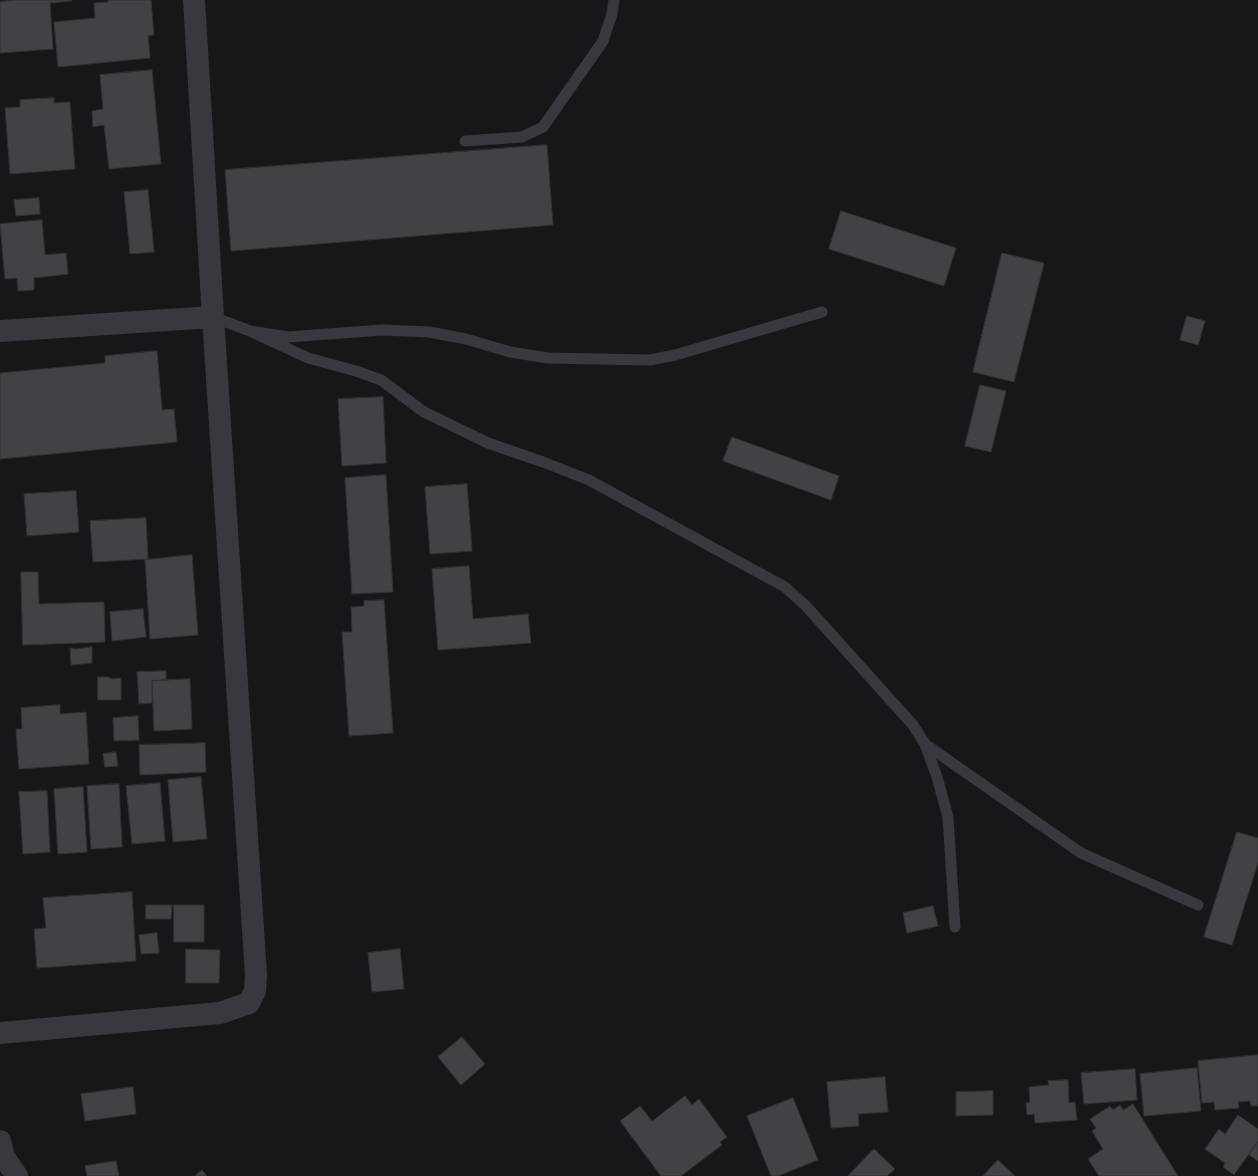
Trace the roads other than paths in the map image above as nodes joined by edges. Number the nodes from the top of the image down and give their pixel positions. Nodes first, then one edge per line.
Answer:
1 (194, 0) edge
2 (614, 0) edge
3 (465, 141) dead end
4 (822, 312) dead end
5 (213, 316) junction
6 (0, 331) edge
7 (250, 331) junction
8 (925, 744) junction
9 (1198, 904) dead end
10 (955, 927) dead end
11 (0, 1033) edge
12 (0, 1141) edge
13 (17, 1176) edge

1 - 5 street
2 - 3 lane
4 - 7 lane
5 - 6 street
5 - 7 lane
5 - 11 street
7 - 8 lane
8 - 9 lane
8 - 10 lane
12 - 13 street

